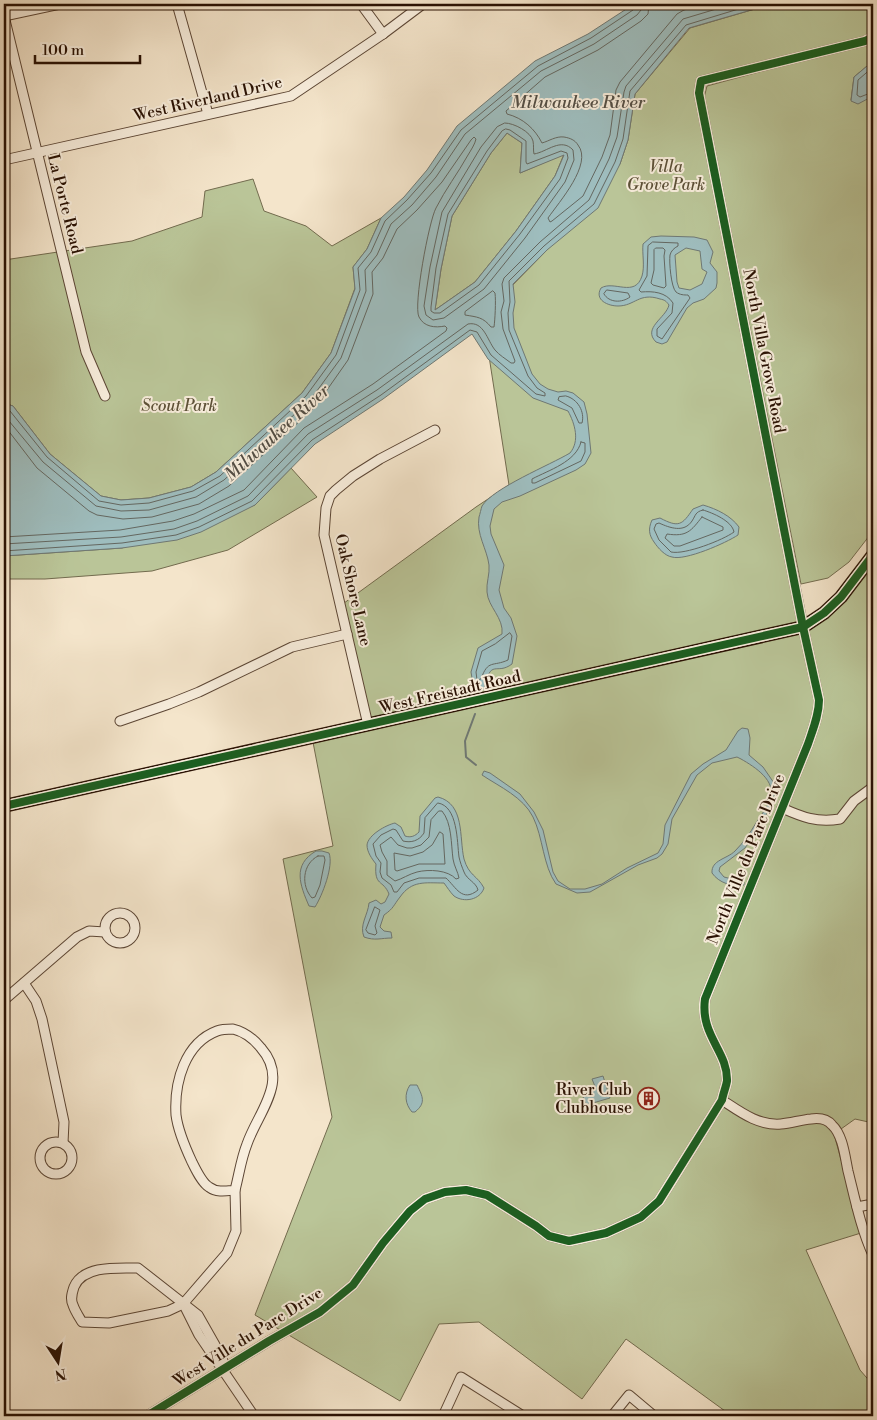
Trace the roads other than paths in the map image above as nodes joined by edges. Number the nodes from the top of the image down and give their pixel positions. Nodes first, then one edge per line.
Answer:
1 (60, 4) edge
2 (177, 4) edge
3 (361, 4) edge
4 (423, 4) edge
5 (4, 16) edge
6 (382, 34) junction
7 (873, 37) edge
8 (208, 114) junction
9 (37, 154) junction
10 (4, 160) edge
11 (105, 396) dead end
12 (435, 430) dead end
13 (873, 555) edge
14 (803, 627) junction
15 (347, 634) junction
16 (120, 721) dead end
17 (368, 725) junction
18 (873, 787) edge
19 (4, 806) edge
20 (782, 808) junction
21 (105, 932) dead end
22 (24, 983) junction
23 (4, 1000) edge
24 (722, 1100) junction
25 (63, 1144) dead end
26 (235, 1190) junction
27 (873, 1204) edge
28 (857, 1207) junction
29 (873, 1255) edge
30 (183, 1304) junction
31 (223, 1369) junction
32 (147, 1416) edge
33 (254, 1416) edge
34 (448, 1416) edge
35 (523, 1416) edge
36 (612, 1416) edge
37 (654, 1416) edge

1 - 5 street
2 - 8 street
3 - 6 street
4 - 6 street, West Riverland Drive
5 - 9 street, La Porte Road
6 - 8 street, West Riverland Drive
7 - 14 street, North Villa Grove Road
8 - 9 street, West Riverland Drive
9 - 10 street, West Riverland Drive
9 - 11 street, La Porte Road
12 - 15 street, Oak Shore Lane
13 - 14 street, West Freistadt Road
14 - 17 street, West Freistadt Road
14 - 20 street, North Ville du Parc Drive
15 - 16 street
15 - 17 street, Oak Shore Lane
17 - 19 street, West Freistadt Road
18 - 20 street
20 - 24 street, North Ville du Parc Drive
21 - 22 street
22 - 23 street
22 - 25 street
24 - 28 street
24 - 31 street, West Ville du Parc Drive
26 - 26 street
26 - 30 street
27 - 28 street
28 - 29 street
30 - 30 street
30 - 31 street
31 - 32 street, West Ville du Parc Drive
31 - 33 street
34 - 35 street
36 - 37 street

